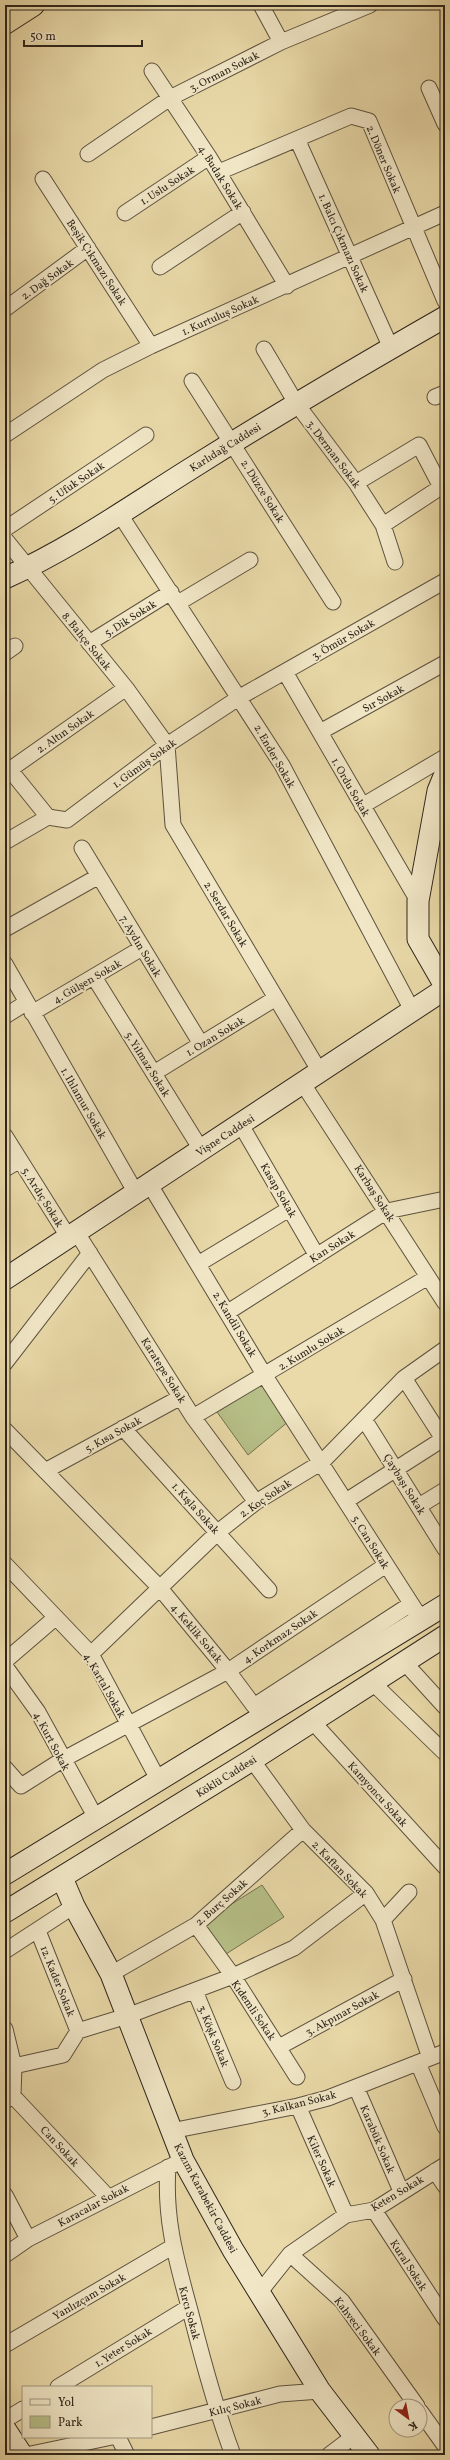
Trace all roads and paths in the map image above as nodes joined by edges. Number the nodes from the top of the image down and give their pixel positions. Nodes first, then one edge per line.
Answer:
1 (33, 5) edge
2 (261, 5) edge
3 (366, 6) edge
4 (5, 23) edge
5 (281, 42) junction
6 (152, 71) dead end
7 (429, 88) dead end
8 (170, 98) junction
9 (445, 124) edge
10 (297, 139) junction
11 (88, 154) dead end
12 (209, 157) junction
13 (219, 172) junction
14 (43, 179) dead end
15 (243, 212) junction
16 (125, 213) dead end
17 (445, 213) edge
18 (413, 228) junction
19 (88, 248) junction
20 (349, 257) junction
21 (160, 267) dead end
22 (288, 286) junction
23 (445, 301) edge
24 (5, 309) edge
25 (445, 317) edge
26 (151, 346) junction
27 (391, 348) junction
28 (264, 349) dead end
29 (192, 381) dead end
30 (296, 403) junction
31 (146, 435) dead end
32 (5, 436) edge
33 (232, 442) junction
34 (356, 483) junction
35 (119, 513) junction
36 (383, 525) junction
37 (5, 530) edge
38 (5, 539) edge
39 (250, 560) dead end
40 (395, 562) dead end
41 (27, 568) junction
42 (5, 578) edge
43 (445, 581) edge
44 (5, 586) edge
45 (175, 598) junction
46 (333, 602) dead end
47 (88, 643) junction
48 (445, 663) edge
49 (285, 672) junction
50 (126, 688) junction
51 (240, 697) junction
52 (320, 732) junction
53 (167, 745) junction
54 (445, 756) edge
55 (7, 772) edge
56 (442, 789) edge
57 (362, 806) junction
58 (48, 817) junction
59 (5, 842) edge
60 (82, 848) dead end
61 (99, 876) junction
62 (418, 901) junction
63 (5, 929) edge
64 (142, 948) junction
65 (5, 964) edge
66 (94, 977) junction
67 (445, 986) edge
68 (445, 989) edge
69 (276, 998) junction
70 (29, 1008) junction
71 (412, 1010) junction
72 (5, 1016) edge
73 (201, 1044) junction
74 (320, 1072) junction
75 (154, 1073) junction
76 (303, 1084) junction
77 (240, 1125) junction
78 (5, 1136) edge
79 (202, 1150) junction
80 (20, 1160) junction
81 (5, 1168) edge
82 (143, 1189) junction
83 (445, 1199) edge
84 (290, 1209) junction
85 (387, 1211) junction
86 (73, 1236) junction
87 (90, 1253) junction
88 (317, 1256) junction
89 (198, 1264) junction
90 (428, 1277) junction
91 (5, 1279) edge
92 (445, 1303) edge
93 (228, 1312) junction
94 (445, 1349) edge
95 (5, 1363) edge
96 (265, 1376) junction
97 (404, 1378) junction
98 (180, 1397) junction
99 (194, 1417) junction
100 (364, 1419) junction
101 (123, 1428) junction
102 (5, 1430) edge
103 (444, 1440) edge
104 (322, 1462) junction
105 (395, 1469) junction
106 (45, 1471) junction
107 (445, 1490) edge
108 (346, 1501) junction
109 (256, 1502) junction
110 (419, 1506) junction
111 (218, 1532) junction
112 (444, 1548) edge
113 (5, 1564) edge
114 (386, 1565) junction
115 (159, 1587) junction
116 (269, 1590) dead end
117 (445, 1605) edge
118 (416, 1612) junction
119 (54, 1618) junction
120 (445, 1636) edge
121 (91, 1654) junction
122 (5, 1661) edge
123 (405, 1663) junction
124 (5, 1666) edge
125 (228, 1671) junction
126 (373, 1683) junction
127 (445, 1707) edge
128 (312, 1721) junction
129 (128, 1725) junction
130 (445, 1753) edge
131 (62, 1760) junction
132 (252, 1760) junction
133 (5, 1768) edge
134 (159, 1781) junction
135 (96, 1818) junction
136 (303, 1830) junction
137 (445, 1867) edge
138 (6, 1871) edge
139 (62, 1878) junction
140 (409, 1892) dead end
141 (366, 1893) junction
142 (74, 1906) junction
143 (5, 1912) edge
144 (383, 1920) junction
145 (196, 1925) junction
146 (38, 1932) junction
147 (5, 1951) edge
148 (110, 1974) junction
149 (233, 1976) junction
150 (404, 1979) junction
151 (195, 1990) junction
152 (127, 2016) junction
153 (5, 2029) edge
154 (78, 2031) junction
155 (280, 2047) junction
156 (445, 2052) edge
157 (424, 2061) junction
158 (14, 2066) junction
159 (297, 2077) dead end
160 (233, 2082) dead end
161 (356, 2087) junction
162 (9, 2098) edge
163 (298, 2106) junction
164 (445, 2127) edge
165 (171, 2131) junction
166 (176, 2163) junction
167 (440, 2168) edge
168 (445, 2186) edge
169 (401, 2191) junction
170 (5, 2195) edge
171 (108, 2197) junction
172 (374, 2210) junction
173 (346, 2215) junction
174 (28, 2239) junction
175 (172, 2247) junction
176 (290, 2254) junction
177 (5, 2255) edge
178 (259, 2293) junction
179 (189, 2307) junction
180 (445, 2319) edge
181 (5, 2345) edge
182 (60, 2386) edge
183 (320, 2391) junction
184 (411, 2398) edge
185 (22, 2410) edge
186 (216, 2411) junction
187 (5, 2420) edge
188 (428, 2422) edge
189 (152, 2427) edge
190 (5, 2429) edge
191 (354, 2436) junction
192 (107, 2438) edge
193 (118, 2438) edge
194 (445, 2446) edge
195 (22, 2455) edge
196 (26, 2455) edge
197 (127, 2455) edge
198 (233, 2455) edge
199 (329, 2455) edge
200 (369, 2455) edge

1 - 4 highway
2 - 5 street
3 - 5 street, 3. Orman Sokak
5 - 8 street, 3. Orman Sokak
6 - 8 street, 4. Budak Sokak
7 - 9 street
8 - 11 street, 3. Orman Sokak
8 - 12 street, 4. Budak Sokak
10 - 13 street, 2. Döner Sokak
10 - 18 street, 2. Döner Sokak
10 - 20 street, 1. Balcı Çıkmazı Sokak
12 - 13 street, 4. Budak Sokak
12 - 16 street, 1. Uslu Sokak
13 - 15 street, 4. Budak Sokak
14 - 19 street, Beşik Çıkmazı Sokak
15 - 21 street
15 - 22 street, 4. Budak Sokak
17 - 18 street, 1. Kurtuluş Sokak
18 - 20 street, 1. Kurtuluş Sokak
18 - 23 street, 2. Döner Sokak
19 - 24 street, 2. Dağ Sokak
19 - 26 street, Beşik Çıkmazı Sokak
20 - 22 street, 1. Kurtuluş Sokak
20 - 27 street, 1. Balcı Çıkmazı Sokak
22 - 26 street, 1. Kurtuluş Sokak
25 - 27 main road, Karlıdağ Caddesi
26 - 32 street, 1. Kurtuluş Sokak
27 - 30 main road, Karlıdağ Caddesi
28 - 30 street, 3. Derman Sokak
29 - 33 street, 2. Düzce Sokak
30 - 33 main road, Karlıdağ Caddesi
30 - 34 street, 3. Derman Sokak
31 - 37 street, 5. Ufuk Sokak
33 - 35 main road, Karlıdağ Caddesi
33 - 46 street, 2. Düzce Sokak
34 - 36 street, 3. Derman Sokak
34 - 36 street
35 - 41 main road, Karlıdağ Caddesi
35 - 45 street, 2. Ender Sokak
36 - 40 street, 3. Derman Sokak
38 - 41 street, 8. Bahçe Sokak
39 - 45 street, 5. Dik Sokak
41 - 42 main road, Karlıdağ Caddesi
41 - 44 main road
41 - 47 street, 8. Bahçe Sokak
43 - 49 street, 3. Ömür Sokak
45 - 47 street, 5. Dik Sokak
45 - 51 street, 2. Ender Sokak
47 - 50 street, 8. Bahçe Sokak
48 - 52 street, Sır Sokak
49 - 51 street, 3. Ömür Sokak
49 - 52 street, 1. Ordu Sokak
50 - 53 street, 8. Bahçe Sokak
50 - 55 street, 2. Altın Sokak
51 - 53 street, 1. Gümüş Sokak
51 - 71 street, 2. Ender Sokak
52 - 57 street, 1. Ordu Sokak
53 - 58 street, 1. Gümüş Sokak
53 - 69 street, 2. Serdar Sokak
54 - 57 street
55 - 58 street
56 - 62 main road
57 - 62 street, 1. Ordu Sokak
58 - 59 street
60 - 61 street, 7. Aydın Sokak
61 - 63 street
61 - 64 street, 7. Aydın Sokak
62 - 67 main road
64 - 66 street, 4. Gülşen Sokak
64 - 73 street, 7. Aydın Sokak
65 - 70 street, 1. Ihlamur Sokak
66 - 70 street, 4. Gülşen Sokak
66 - 75 street, 5. Yılmaz Sokak
68 - 71 main road, Vişne Caddesi
69 - 73 street, 1. Ozan Sokak
69 - 74 street, 2. Serdar Sokak
70 - 72 street, 4. Gülşen Sokak
70 - 82 street, 1. Ihlamur Sokak
71 - 74 main road, Vişne Caddesi
73 - 75 street, 1. Ozan Sokak
74 - 76 main road, Vişne Caddesi
75 - 79 street, 5. Yılmaz Sokak
76 - 77 main road, Vişne Caddesi
76 - 85 street, Karbaş Sokak
77 - 79 main road, Vişne Caddesi
77 - 84 street, Kasap Sokak
78 - 80 street, 5. Ardıç Sokak
79 - 82 main road, Vişne Caddesi
80 - 81 street
80 - 86 street, 5. Ardıç Sokak
82 - 86 main road, Vişne Caddesi
82 - 89 street, 2. Kandil Sokak
83 - 85 street, Kan Sokak
84 - 88 street, Kasap Sokak
84 - 89 street
85 - 88 street, Kan Sokak
85 - 90 street, Karbaş Sokak
86 - 87 street, Karatepe Sokak
86 - 91 main road, Vişne Caddesi
87 - 95 street
87 - 98 street, Karatepe Sokak
88 - 93 street, Kan Sokak
89 - 93 street, 2. Kandil Sokak
90 - 92 street, Karbaş Sokak
90 - 96 street, 2. Kumlu Sokak
93 - 96 street, 2. Kandil Sokak
94 - 97 street, 2. Koç Sokak
96 - 99 street, 2. Kumlu Sokak
96 - 104 street, 2. Kandil Sokak
97 - 100 street, 2. Koç Sokak
97 - 103 street
98 - 99 street, Karatepe Sokak
98 - 101 street, 5. Kısa Sokak
99 - 109 street, Karatepe Sokak
100 - 104 street, 2. Koç Sokak
100 - 105 street, Çaybaşı Sokak
101 - 106 street, 5. Kısa Sokak
101 - 111 street, 1. Kışla Sokak
102 - 106 street, 4. Keklik Sokak
103 - 105 street
104 - 108 street, 5. Can Sokak
104 - 109 street, 2. Koç Sokak
105 - 108 street
105 - 110 street, Çaybaşı Sokak
106 - 115 street, 4. Keklik Sokak
107 - 110 street
108 - 114 street, 5. Can Sokak
109 - 111 street, 2. Koç Sokak
110 - 112 street, Çaybaşı Sokak
111 - 115 street, 2. Koç Sokak
111 - 116 street, 1. Kışla Sokak
113 - 119 street, 4. Kartal Sokak
114 - 118 street, 5. Can Sokak
114 - 125 street, 4. Korkmaz Sokak
115 - 121 street, 2. Koç Sokak
115 - 125 street, 4. Keklik Sokak
117 - 118 main road
118 - 125 street, 4. Keklik Sokak
118 - 134 main road
119 - 121 street, 4. Kartal Sokak
119 - 122 street
120 - 123 main road, Köklü Caddesi
121 - 129 street, 4. Kartal Sokak
123 - 126 main road, Köklü Caddesi
123 - 127 street
124 - 131 street, 4. Kurt Sokak
125 - 129 street, 4. Korkmaz Sokak
126 - 128 main road, Köklü Caddesi
126 - 130 street
128 - 132 main road, Köklü Caddesi
128 - 137 street, Kamyoncu Sokak
129 - 131 street, 4. Korkmaz Sokak
129 - 134 street, 4. Kartal Sokak
131 - 133 street, 4. Korkmaz Sokak
131 - 135 street, 4. Kurt Sokak
132 - 136 street, 2. Kaftan Sokak
132 - 139 main road, Köklü Caddesi
134 - 135 main road
135 - 138 main road
136 - 141 street, 2. Kaftan Sokak
136 - 145 street, 2. Burç Sokak
139 - 142 main road, Kazım Karabekir Caddesi
139 - 143 main road, Köklü Caddesi
140 - 144 street
141 - 144 street, 2. Kaftan Sokak
141 - 149 street
142 - 146 street
142 - 148 main road, Kazım Karabekir Caddesi
144 - 150 street, 2. Kaftan Sokak
145 - 148 street, 2. Burç Sokak
145 - 149 street
146 - 147 street
146 - 154 street, 12. Kader Sokak
148 - 152 main road, Kazım Karabekir Caddesi
149 - 151 street, Kıdemli Sokak
149 - 155 street, Kıdemli Sokak
150 - 155 street, 3. Akpınar Sokak
150 - 157 street, 2. Kaftan Sokak
151 - 152 street, Kıdemli Sokak
151 - 160 street, 3. Köşk Sokak
152 - 154 street, Kıdemli Sokak
152 - 165 main road, Kazım Karabekir Caddesi
153 - 158 street
154 - 158 street
155 - 159 street, Kıdemli Sokak
156 - 157 street, 3. Kalkan Sokak
157 - 161 street, 3. Kalkan Sokak
157 - 164 street
158 - 162 street
161 - 163 street, 3. Kalkan Sokak
161 - 169 street, Karabük Sokak
162 - 171 street, Can Sokak
163 - 165 street, 3. Kalkan Sokak
163 - 173 street, Kiler Sokak
165 - 166 main road, Kazım Karabekir Caddesi
166 - 171 street, Karacalar Sokak
166 - 175 street, Kırcı Sokak
166 - 178 main road, Kazım Karabekir Caddesi
167 - 168 street
167 - 169 street, Keten Sokak
169 - 172 street, Keten Sokak
170 - 174 street
171 - 174 street, Karacalar Sokak
172 - 173 street, Keten Sokak
172 - 180 street, Kural Sokak
173 - 176 street
174 - 177 street, Karacalar Sokak
175 - 179 street, Kırcı Sokak
175 - 181 street, Yanlızçam Sokak
176 - 178 street
176 - 184 street, Kahveci Sokak
178 - 183 main road, Kazım Karabekir Caddesi
179 - 182 street, 1. Yeter Sokak
179 - 186 street, Kırcı Sokak
183 - 186 street, Kılıç Sokak
183 - 191 main road, Kazım Karabekir Caddesi
185 - 187 street
186 - 189 street, Kılıç Sokak
186 - 198 street, Kırcı Sokak
188 - 194 street
190 - 195 main road
191 - 199 street
191 - 200 main road, Kazım Karabekir Caddesi
192 - 196 street
193 - 197 street

